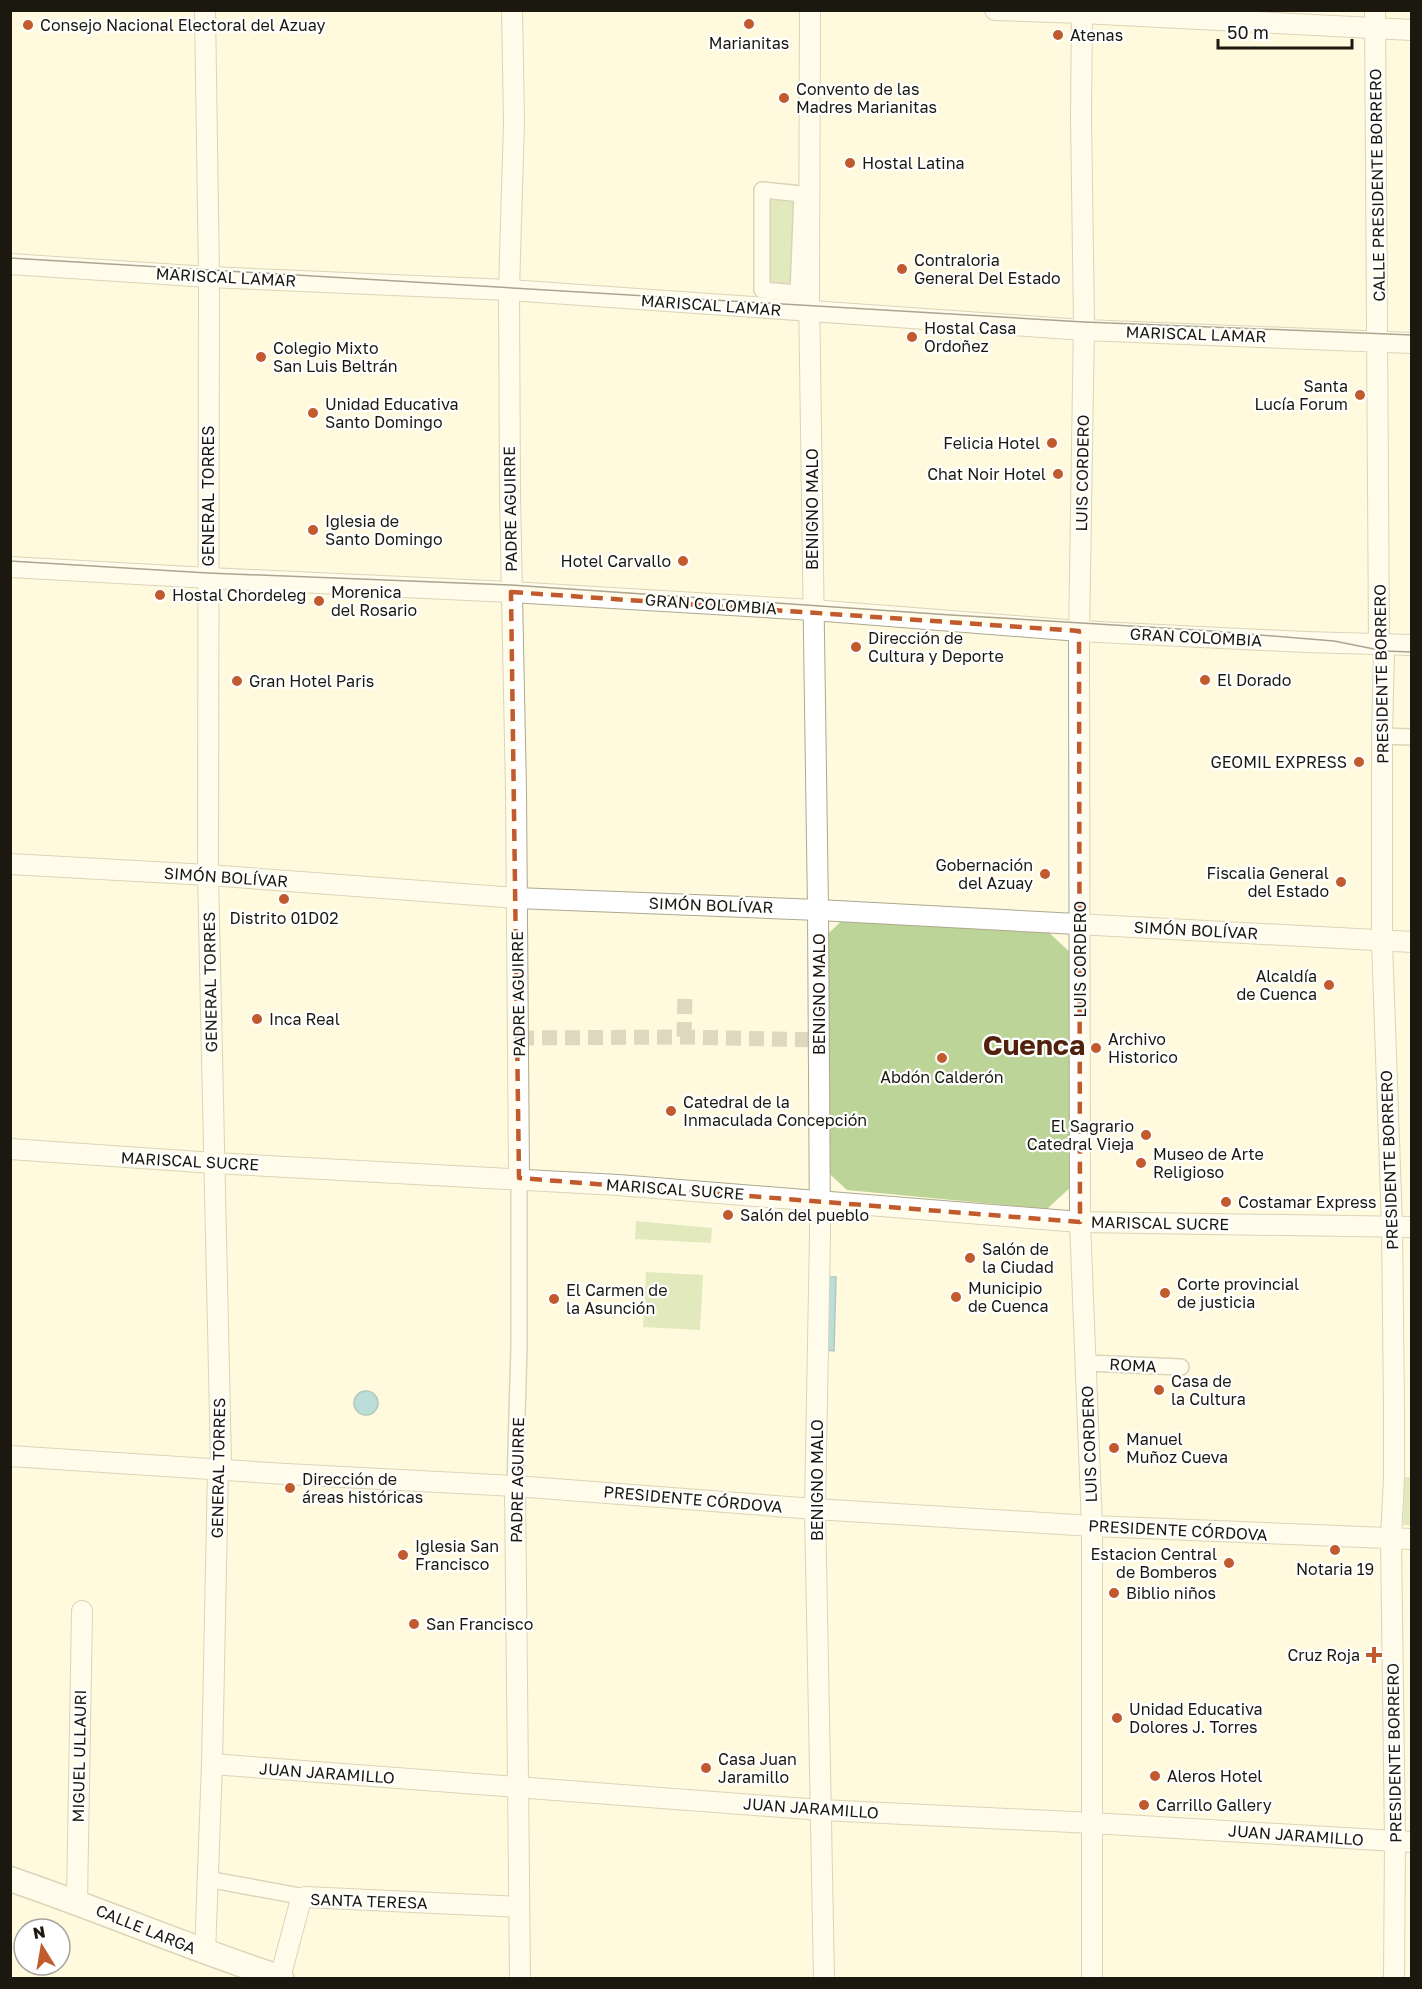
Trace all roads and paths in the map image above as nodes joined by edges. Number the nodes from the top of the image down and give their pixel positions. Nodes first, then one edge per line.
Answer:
1 (206, 10) edge
2 (512, 10) edge
3 (810, 10) edge
4 (995, 10) edge
5 (1082, 12) edge
6 (1375, 19) edge
7 (1412, 30) edge
8 (802, 194) joint
9 (10, 264) edge
10 (208, 276) junction
11 (509, 290) junction
12 (811, 312) junction
13 (1084, 330) junction
14 (1378, 342) junction
15 (1412, 343) edge
16 (10, 567) edge
17 (209, 578) junction
18 (511, 592) junction
19 (813, 610) junction
20 (1079, 631) junction
21 (1379, 643) junction
22 (1412, 645) edge
23 (1382, 736) junction
24 (1412, 737) edge
25 (10, 864) edge
26 (208, 875) junction
27 (516, 898) junction
28 (819, 910) junction
29 (1080, 925) junction
30 (1382, 940) junction
31 (1412, 942) edge
32 (10, 1149) edge
33 (214, 1163) junction
34 (519, 1178) junction
35 (819, 1201) junction
36 (1080, 1222) junction
37 (1392, 1226) junction
38 (1412, 1227) edge
39 (1086, 1363) junction
40 (1180, 1367) dead end
41 (10, 1456) edge
42 (218, 1469) junction
43 (515, 1486) junction
44 (816, 1509) junction
45 (1092, 1526) junction
46 (1391, 1538) junction
47 (1412, 1539) edge
48 (82, 1611) dead end
49 (212, 1764) junction
50 (517, 1787) junction
51 (821, 1810) junction
52 (1092, 1823) junction
53 (1403, 1842) edge
54 (10, 1879) edge
55 (207, 1879) junction
56 (305, 1897) junction
57 (76, 1901) junction
58 (519, 1907) junction
59 (205, 1953) junction
60 (281, 1978) edge
61 (520, 1978) edge
62 (824, 1978) edge
63 (1092, 1978) edge
64 (1394, 1978) edge

1 - 10 street, GENERAL TORRES
2 - 11 street, PADRE AGUIRRE
3 - 12 street, BENIGNO MALO
4 - 5 street
5 - 6 street
5 - 13 street, LUIS CORDERO
6 - 7 street
6 - 14 street, CALLE PRESIDENTE BORRERO
8 - 8 street
9 - 10 street, MARISCAL LAMAR
10 - 11 street, MARISCAL LAMAR
10 - 17 street, GENERAL TORRES
11 - 12 street, MARISCAL LAMAR
11 - 18 street, PADRE AGUIRRE
12 - 13 street, MARISCAL LAMAR
12 - 19 street, BENIGNO MALO
13 - 14 street, MARISCAL LAMAR
13 - 20 street, LUIS CORDERO
14 - 15 street, MARISCAL LAMAR
14 - 21 street, PRESIDENTE BORRERO
16 - 17 street, GRAN COLOMBIA
17 - 18 street, GRAN COLOMBIA
17 - 26 street, GENERAL TORRES
18 - 19 street, GRAN COLOMBIA
18 - 27 street, PADRE AGUIRRE
19 - 20 street, GRAN COLOMBIA
19 - 28 street, BENIGNO MALO
20 - 21 street, GRAN COLOMBIA
20 - 29 street, LUIS CORDERO
21 - 22 street, GRAN COLOMBIA
21 - 23 street, PRESIDENTE BORRERO
23 - 24 street
23 - 30 street, PRESIDENTE BORRERO
25 - 26 street, SIMÓN BOLÍVAR
26 - 27 street, SIMÓN BOLÍVAR
26 - 33 street, GENERAL TORRES
27 - 28 street, SIMÓN BOLÍVAR
27 - 34 street, PADRE AGUIRRE
28 - 29 street, SIMÓN BOLÍVAR
28 - 35 street, BENIGNO MALO
29 - 30 street, SIMÓN BOLÍVAR
29 - 36 street, LUIS CORDERO
30 - 31 street, SIMÓN BOLÍVAR
30 - 37 street, PRESIDENTE BORRERO
32 - 33 street, MARISCAL SUCRE
33 - 34 street, MARISCAL SUCRE
33 - 42 street, GENERAL TORRES
34 - 35 street, MARISCAL SUCRE
34 - 43 street, PADRE AGUIRRE
35 - 36 street, MARISCAL SUCRE
35 - 44 street, BENIGNO MALO
36 - 37 street, MARISCAL SUCRE
36 - 39 street, LUIS CORDERO
37 - 38 street, MARISCAL SUCRE
37 - 46 street, PRESIDENTE BORRERO
39 - 40 street, ROMA
39 - 45 street, LUIS CORDERO
41 - 42 street, PRESIDENTE CÓRDOVA
42 - 43 street, PRESIDENTE CÓRDOVA
42 - 49 street, GENERAL TORRES
43 - 44 street, PRESIDENTE CÓRDOVA
43 - 50 street, PADRE AGUIRRE
44 - 45 street, PRESIDENTE CÓRDOVA
44 - 51 street, BENIGNO MALO
45 - 46 street, PRESIDENTE CÓRDOVA
45 - 52 street, LUIS CORDERO
46 - 47 street, PRESIDENTE CÓRDOVA
46 - 53 street, PRESIDENTE BORRERO
48 - 57 street, MIGUEL ULLAURI
49 - 50 street, JUAN JARAMILLO
49 - 55 street, GENERAL TORRES
50 - 51 street, JUAN JARAMILLO
50 - 58 street, PADRE AGUIRRE
51 - 52 street, JUAN JARAMILLO
51 - 62 street, BENIGNO MALO
52 - 53 street, JUAN JARAMILLO
52 - 63 street, LUIS CORDERO
53 - 64 street, PRESIDENTE BORRERO
54 - 57 street, CALLE LARGA
55 - 56 street
55 - 59 street, GENERAL TORRES
56 - 58 street, SANTA TERESA
56 - 60 street, SANTA TERESA
57 - 59 street, CALLE LARGA
58 - 61 street, PADRE AGUIRRE
59 - 60 street, CALLE LARGA

